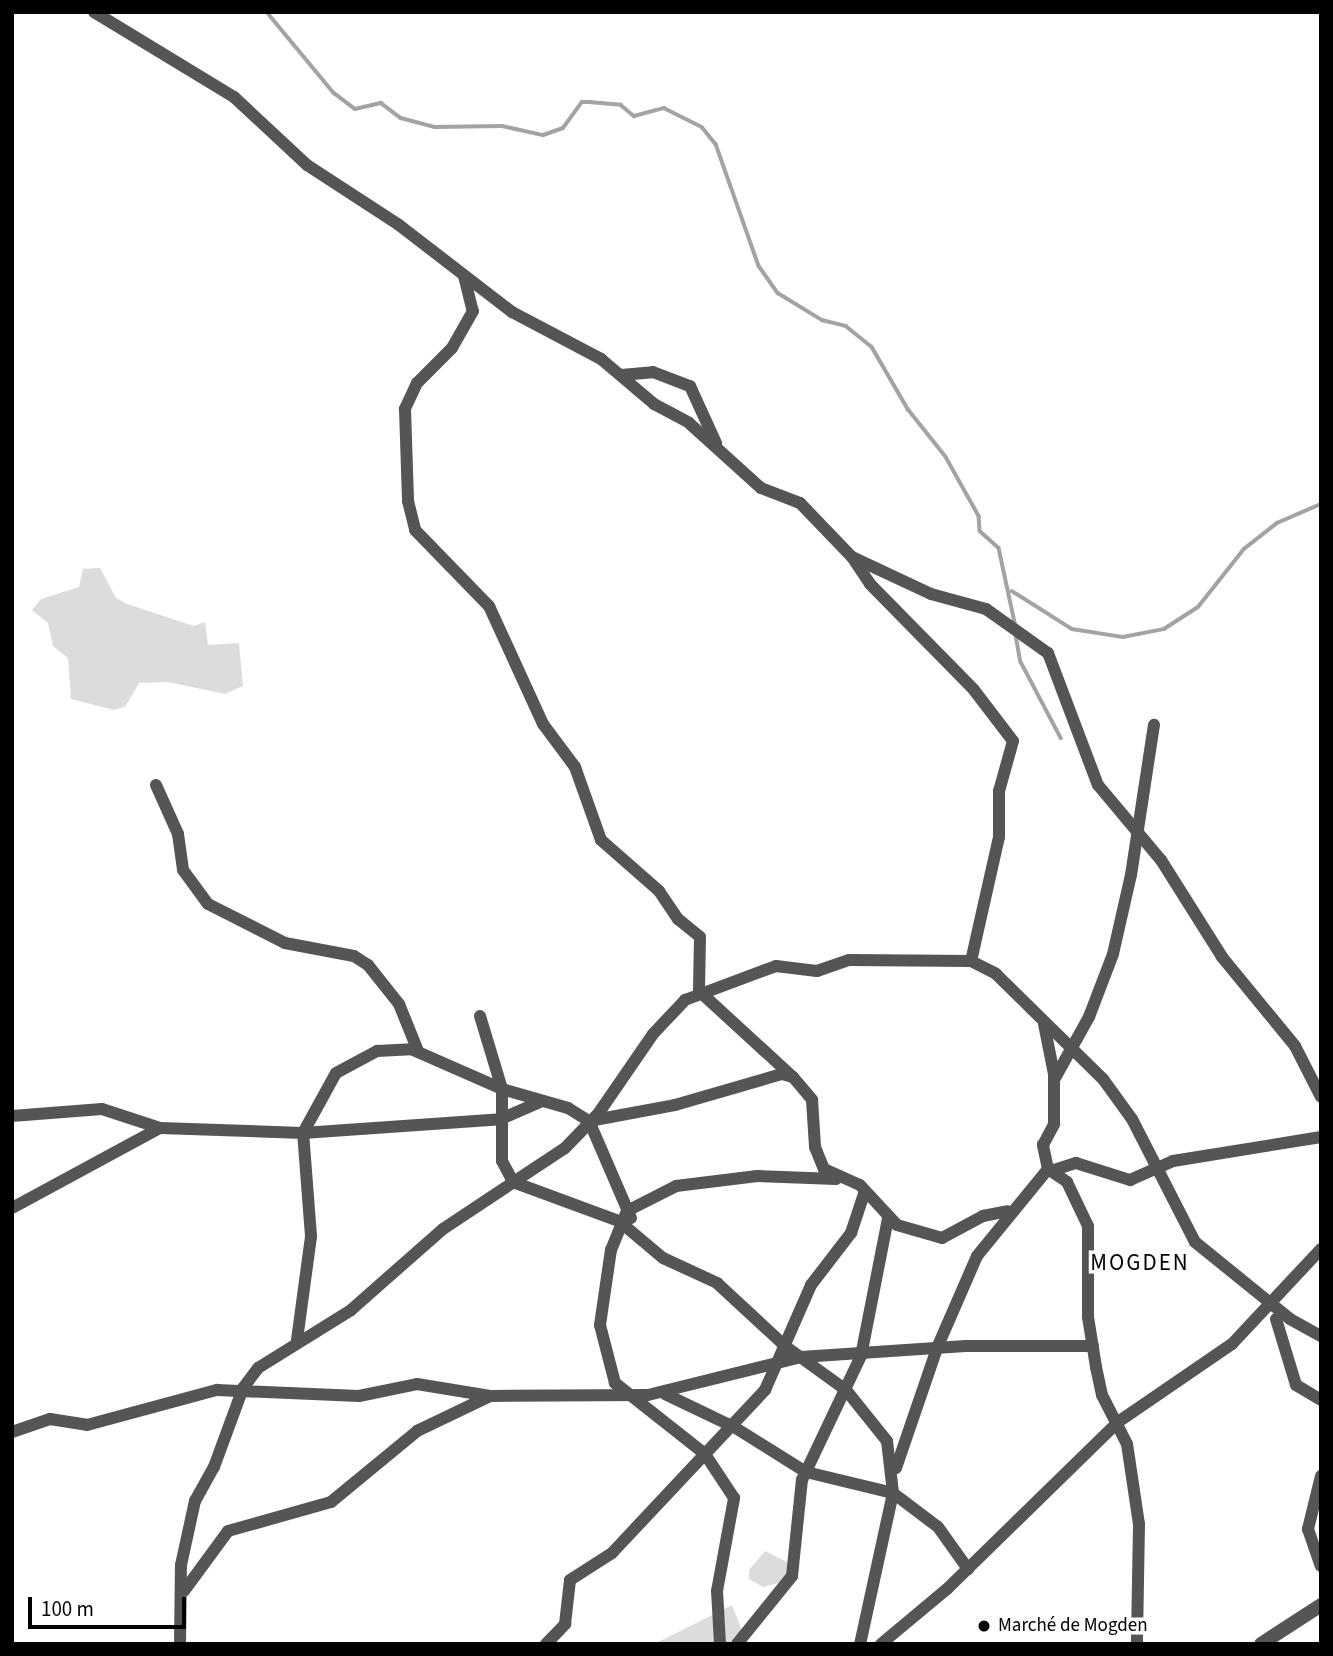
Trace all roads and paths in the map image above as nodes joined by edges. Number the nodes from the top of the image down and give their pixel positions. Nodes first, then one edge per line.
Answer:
1 (94, 12) edge
2 (464, 276) junction
3 (621, 375) junction
4 (718, 446) junction
5 (852, 557) junction
6 (1154, 725) dead end
7 (156, 785) dead end
8 (1135, 830) junction
9 (971, 961) junction
10 (699, 991) junction
11 (480, 1016) dead end
12 (1043, 1021) junction
13 (1071, 1045) junction
14 (418, 1051) junction
15 (793, 1077) junction
16 (1054, 1082) junction
17 (502, 1089) junction
18 (1321, 1097) edge
19 (542, 1101) junction
20 (12, 1116) edge
21 (501, 1119) junction
22 (589, 1121) junction
23 (160, 1128) junction
24 (303, 1133) junction
25 (1321, 1137) edge
26 (1157, 1166) junction
27 (1051, 1169) junction
28 (836, 1179) junction
29 (513, 1182) junction
30 (864, 1191) junction
31 (12, 1208) edge
32 (1008, 1212) junction
33 (623, 1216) junction
34 (888, 1219) junction
35 (1321, 1249) edge
36 (1271, 1300) junction
37 (1276, 1319) junction
38 (1290, 1319) junction
39 (1254, 1323) junction
40 (1321, 1336) edge
41 (297, 1340) junction
42 (785, 1346) junction
43 (1093, 1346) junction
44 (937, 1348) junction
45 (861, 1356) junction
46 (801, 1357) junction
47 (779, 1360) junction
48 (243, 1388) junction
49 (846, 1390) junction
50 (665, 1394) junction
51 (624, 1395) junction
52 (491, 1396) junction
53 (1321, 1399) edge
54 (1118, 1422) junction
55 (734, 1427) junction
56 (12, 1432) edge
57 (705, 1454) junction
58 (806, 1472) junction
59 (893, 1476) junction
60 (1321, 1476) edge
61 (893, 1493) junction
62 (1321, 1566) edge
63 (968, 1569) junction
64 (184, 1591) junction
65 (1321, 1605) edge
66 (180, 1644) edge
67 (545, 1644) edge
68 (720, 1644) edge
69 (737, 1644) edge
70 (860, 1644) edge
71 (881, 1644) edge
72 (1137, 1644) edge
73 (1261, 1644) edge

1 - 2 street
2 - 3 street
2 - 10 street
3 - 4 street
3 - 4 street
4 - 5 street
5 - 8 street
5 - 9 street
6 - 8 street
7 - 14 street
8 - 13 street
8 - 18 street
9 - 10 street
9 - 12 street
10 - 15 street
10 - 22 street
11 - 17 street
12 - 13 street
12 - 16 street
13 - 16 street
13 - 26 street
14 - 17 street
14 - 24 street
15 - 22 street
15 - 28 street
16 - 27 street
17 - 19 street
17 - 21 street
19 - 21 street
19 - 22 street
20 - 23 street
21 - 24 street
21 - 29 street
22 - 29 street
22 - 33 street
23 - 24 street
23 - 31 street
24 - 41 street
25 - 26 street
26 - 27 street
26 - 36 street
27 - 32 street
27 - 43 street
28 - 30 street
28 - 33 street
29 - 33 street
29 - 41 street
30 - 34 street
30 - 42 street
32 - 34 street
32 - 44 street
33 - 42 street
33 - 51 street
34 - 45 street
35 - 36 street
36 - 38 street
36 - 39 street
37 - 38 street
37 - 39 street
37 - 53 street
38 - 40 street
39 - 54 street
41 - 48 street
42 - 46 street
42 - 47 street
43 - 44 street
43 - 54 street
44 - 45 street
44 - 59 street
45 - 46 street
45 - 49 street
46 - 47 street
46 - 49 street
47 - 50 street
47 - 55 street
48 - 52 street
48 - 56 street
48 - 64 street
49 - 58 street
49 - 59 street
50 - 51 street
50 - 55 street
51 - 52 street
51 - 57 street
52 - 64 street
54 - 63 street
54 - 72 street
55 - 57 street
55 - 58 street
57 - 67 street
57 - 68 street
58 - 61 street
58 - 69 street
59 - 61 street
60 - 62 street
61 - 63 street
61 - 70 street
63 - 71 street
64 - 66 street
65 - 73 street

